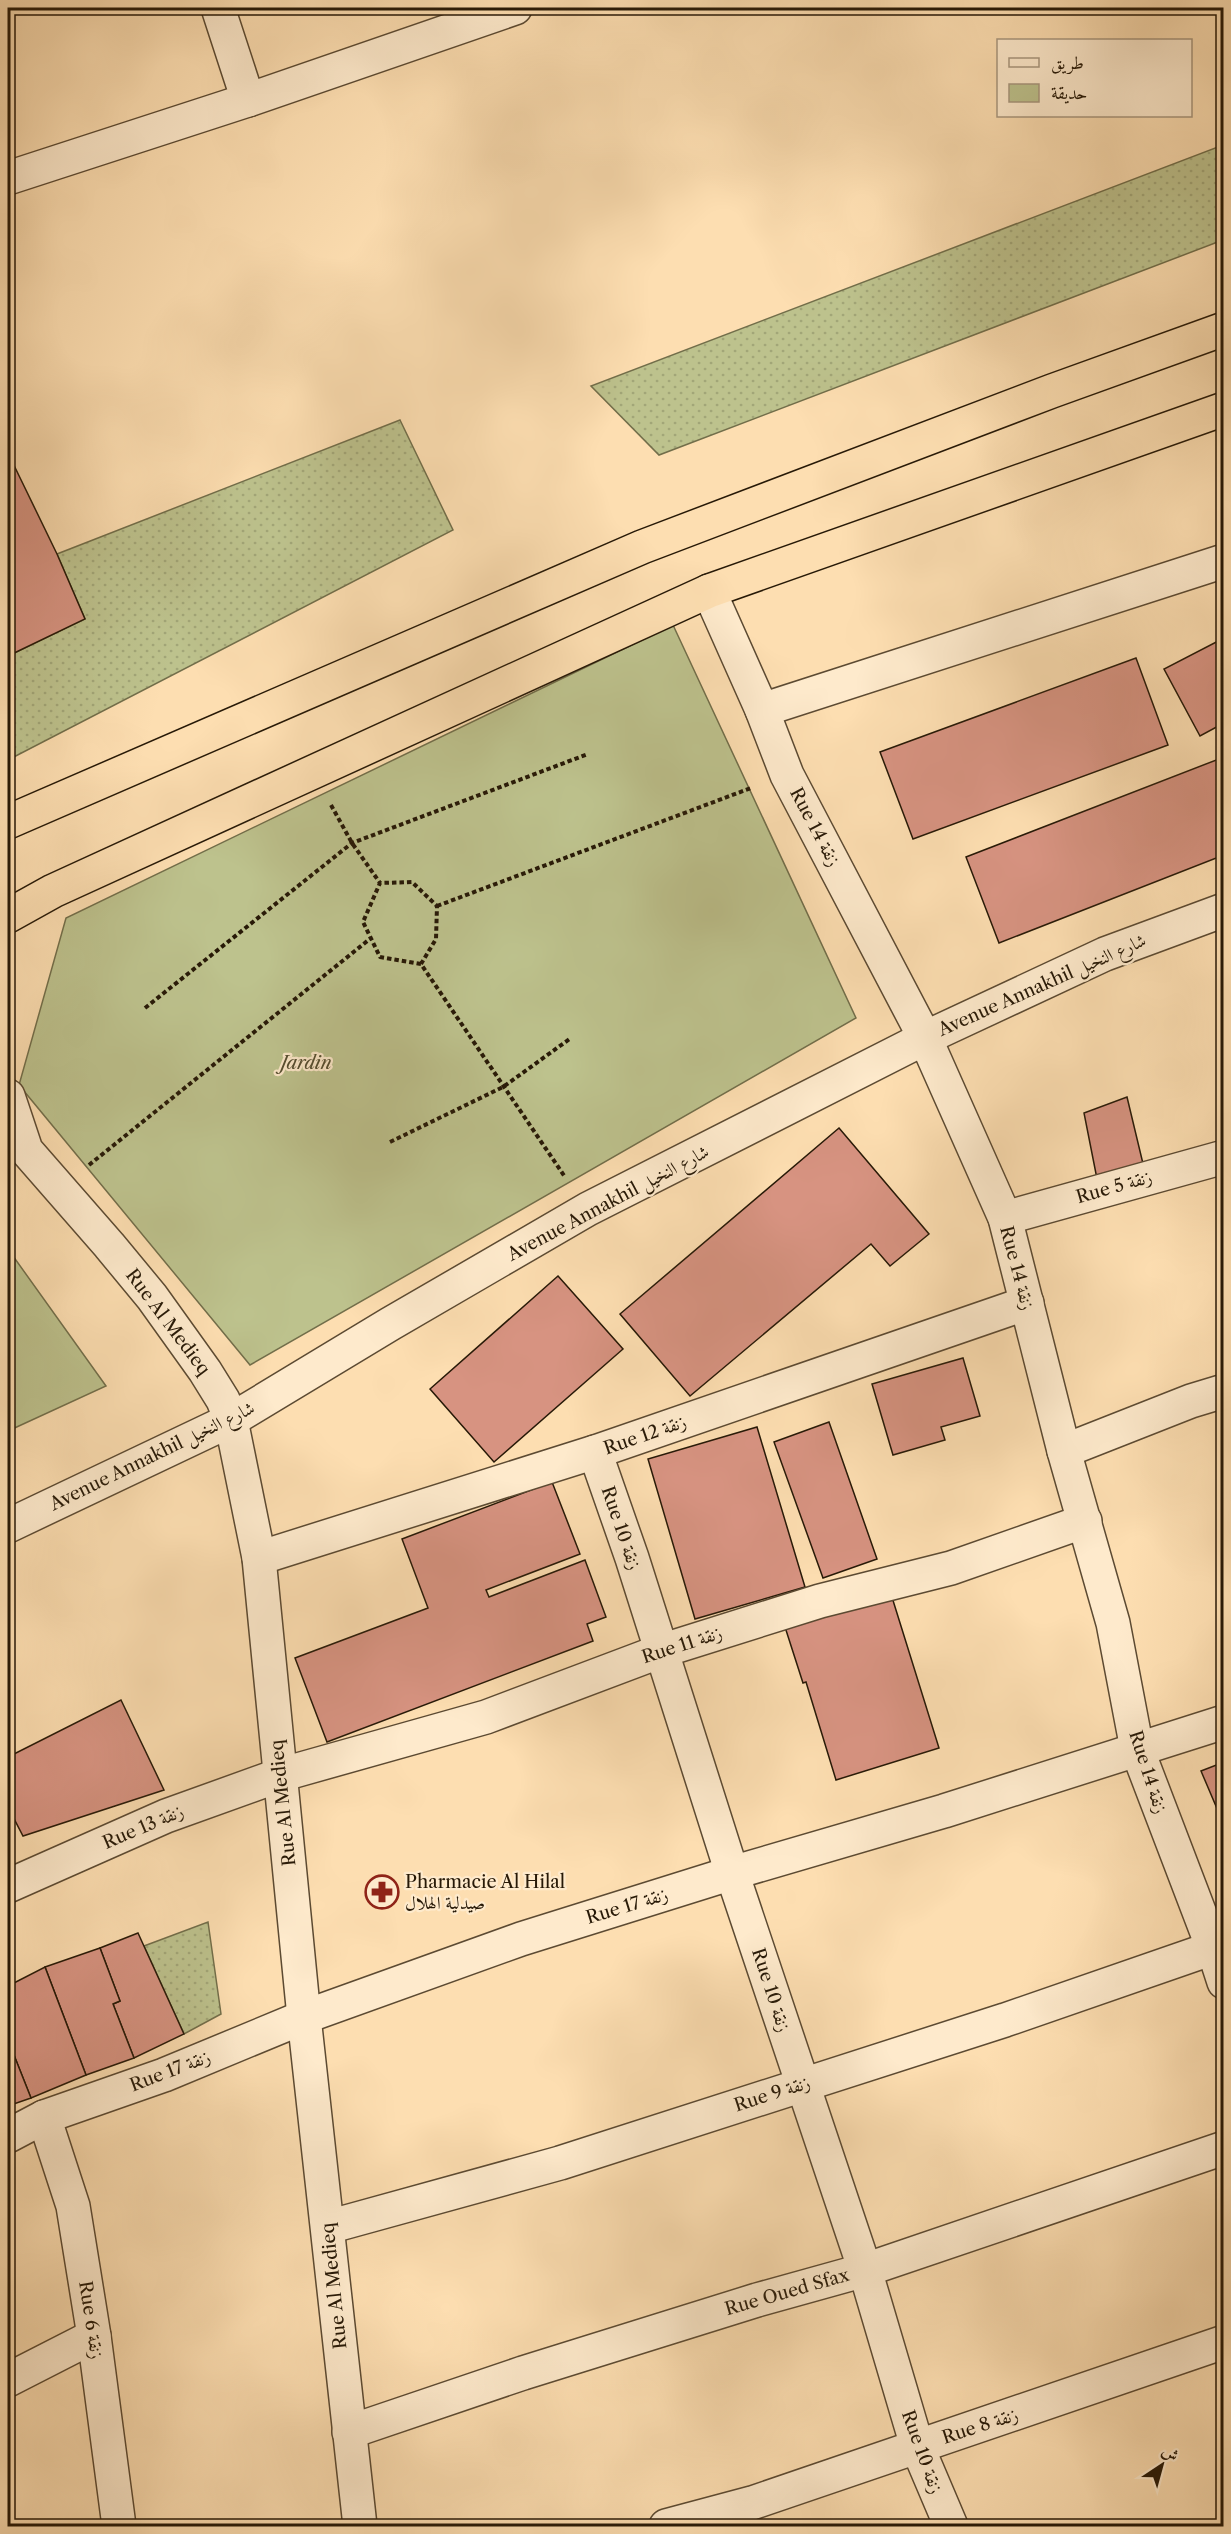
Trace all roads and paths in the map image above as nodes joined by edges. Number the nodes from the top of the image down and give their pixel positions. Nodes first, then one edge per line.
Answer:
1 (218, 8) edge
2 (514, 8) edge
3 (249, 100) junction
4 (8, 178) edge
5 (1224, 329) edge
6 (1224, 409) edge
7 (1224, 561) edge
8 (709, 591) junction
9 (762, 710) junction
10 (588, 754) dead end
11 (313, 772) junction
12 (787, 775) junction
13 (8, 822) edge
14 (352, 843) junction
15 (380, 883) junction
16 (437, 906) junction
17 (1224, 910) edge
18 (8, 916) edge
19 (371, 938) junction
20 (421, 964) junction
21 (145, 1008) dead end
22 (572, 1038) dead end
23 (925, 1038) junction
24 (503, 1087) junction
25 (8, 1095) edge
26 (390, 1142) dead end
27 (17, 1147) edge
28 (1224, 1157) edge
29 (59, 1189) junction
30 (588, 1209) junction
31 (1005, 1218) junction
32 (1027, 1304) junction
33 (1224, 1391) edge
34 (231, 1420) junction
35 (1064, 1451) junction
36 (594, 1452) junction
37 (1085, 1521) junction
38 (8, 1526) edge
39 (259, 1558) junction
40 (661, 1651) junction
41 (1224, 1722) edge
42 (1137, 1749) junction
43 (280, 1776) junction
44 (732, 1873) junction
45 (8, 1886) edge
46 (1213, 1948) junction
47 (1224, 1982) edge
48 (304, 2017) junction
49 (802, 2084) junction
50 (44, 2117) junction
51 (8, 2136) edge
52 (1224, 2148) edge
53 (328, 2227) junction
54 (865, 2270) junction
55 (94, 2336) junction
56 (1224, 2342) edge
57 (8, 2380) edge
58 (349, 2432) junction
59 (917, 2446) junction
60 (755, 2515) edge
61 (113, 2522) edge
62 (360, 2526) edge
63 (666, 2526) edge
64 (951, 2526) edge

1 - 3 street
2 - 3 street
3 - 4 street
5 - 13 highway
6 - 8 highway
7 - 9 street
8 - 9 street, Rue 14 زنقة
8 - 11 highway
9 - 12 street, Rue 14 زنقة
10 - 14 path
11 - 14 path
11 - 18 highway
12 - 16 path
12 - 23 street, Rue 14 زنقة
14 - 15 path
14 - 21 path
15 - 16 path
15 - 19 path
16 - 20 path
17 - 23 street, Avenue Annakhil شارع النخيل
19 - 20 path
19 - 29 path
20 - 24 path
22 - 24 path
23 - 30 street, Avenue Annakhil شارع النخيل
23 - 31 street, Rue 14 زنقة
24 - 26 path
24 - 30 path
25 - 27 street, Rue Al Medieq
27 - 29 street, Rue Al Medieq
28 - 31 street, Rue 5 زنقة
29 - 34 street, Rue Al Medieq
30 - 34 street, Avenue Annakhil شارع النخيل
31 - 32 street, Rue 14 زنقة
32 - 35 street, Rue 14 زنقة
32 - 36 street, Rue 12 زنقة
33 - 35 street
34 - 38 street, Avenue Annakhil شارع النخيل
34 - 39 street, Rue Al Medieq
35 - 37 street, Rue 14 زنقة
36 - 39 street, Rue 12 زنقة
36 - 40 street, Rue 10 زنقة
37 - 40 street, Rue 11 زنقة
37 - 42 street, Rue 14 زنقة
39 - 43 street, Rue Al Medieq
40 - 43 street, Rue 11 زنقة
40 - 44 street, Rue 10 زنقة
41 - 42 street, Rue 17 زنقة
42 - 44 street, Rue 17 زنقة
42 - 46 street, Rue 14 زنقة
43 - 45 street, Rue 13 زنقة
43 - 48 street, Rue Al Medieq
44 - 48 street, Rue 17 زنقة
44 - 49 street, Rue 10 زنقة
46 - 47 street, Rue 14 زنقة
46 - 49 street, Rue 9 زنقة
48 - 50 street, Rue 17 زنقة
48 - 53 street, Rue Al Medieq
49 - 53 street, Rue 9 زنقة
49 - 54 street, Rue 10 زنقة
50 - 51 street, Rue 17 زنقة
50 - 55 street, Rue 6 زنقة
52 - 54 street, Rue Oued Sfax
53 - 58 street, Rue Al Medieq
54 - 58 street, Rue Oued Sfax
54 - 59 street, Rue 10 زنقة
55 - 57 street
55 - 61 street, Rue 6 زنقة
56 - 59 street, Rue 8 زنقة
58 - 62 street, Rue Al Medieq
59 - 60 street, Rue 8 زنقة
59 - 64 street, Rue 10 زنقة
60 - 63 street, Rue 8 زنقة

